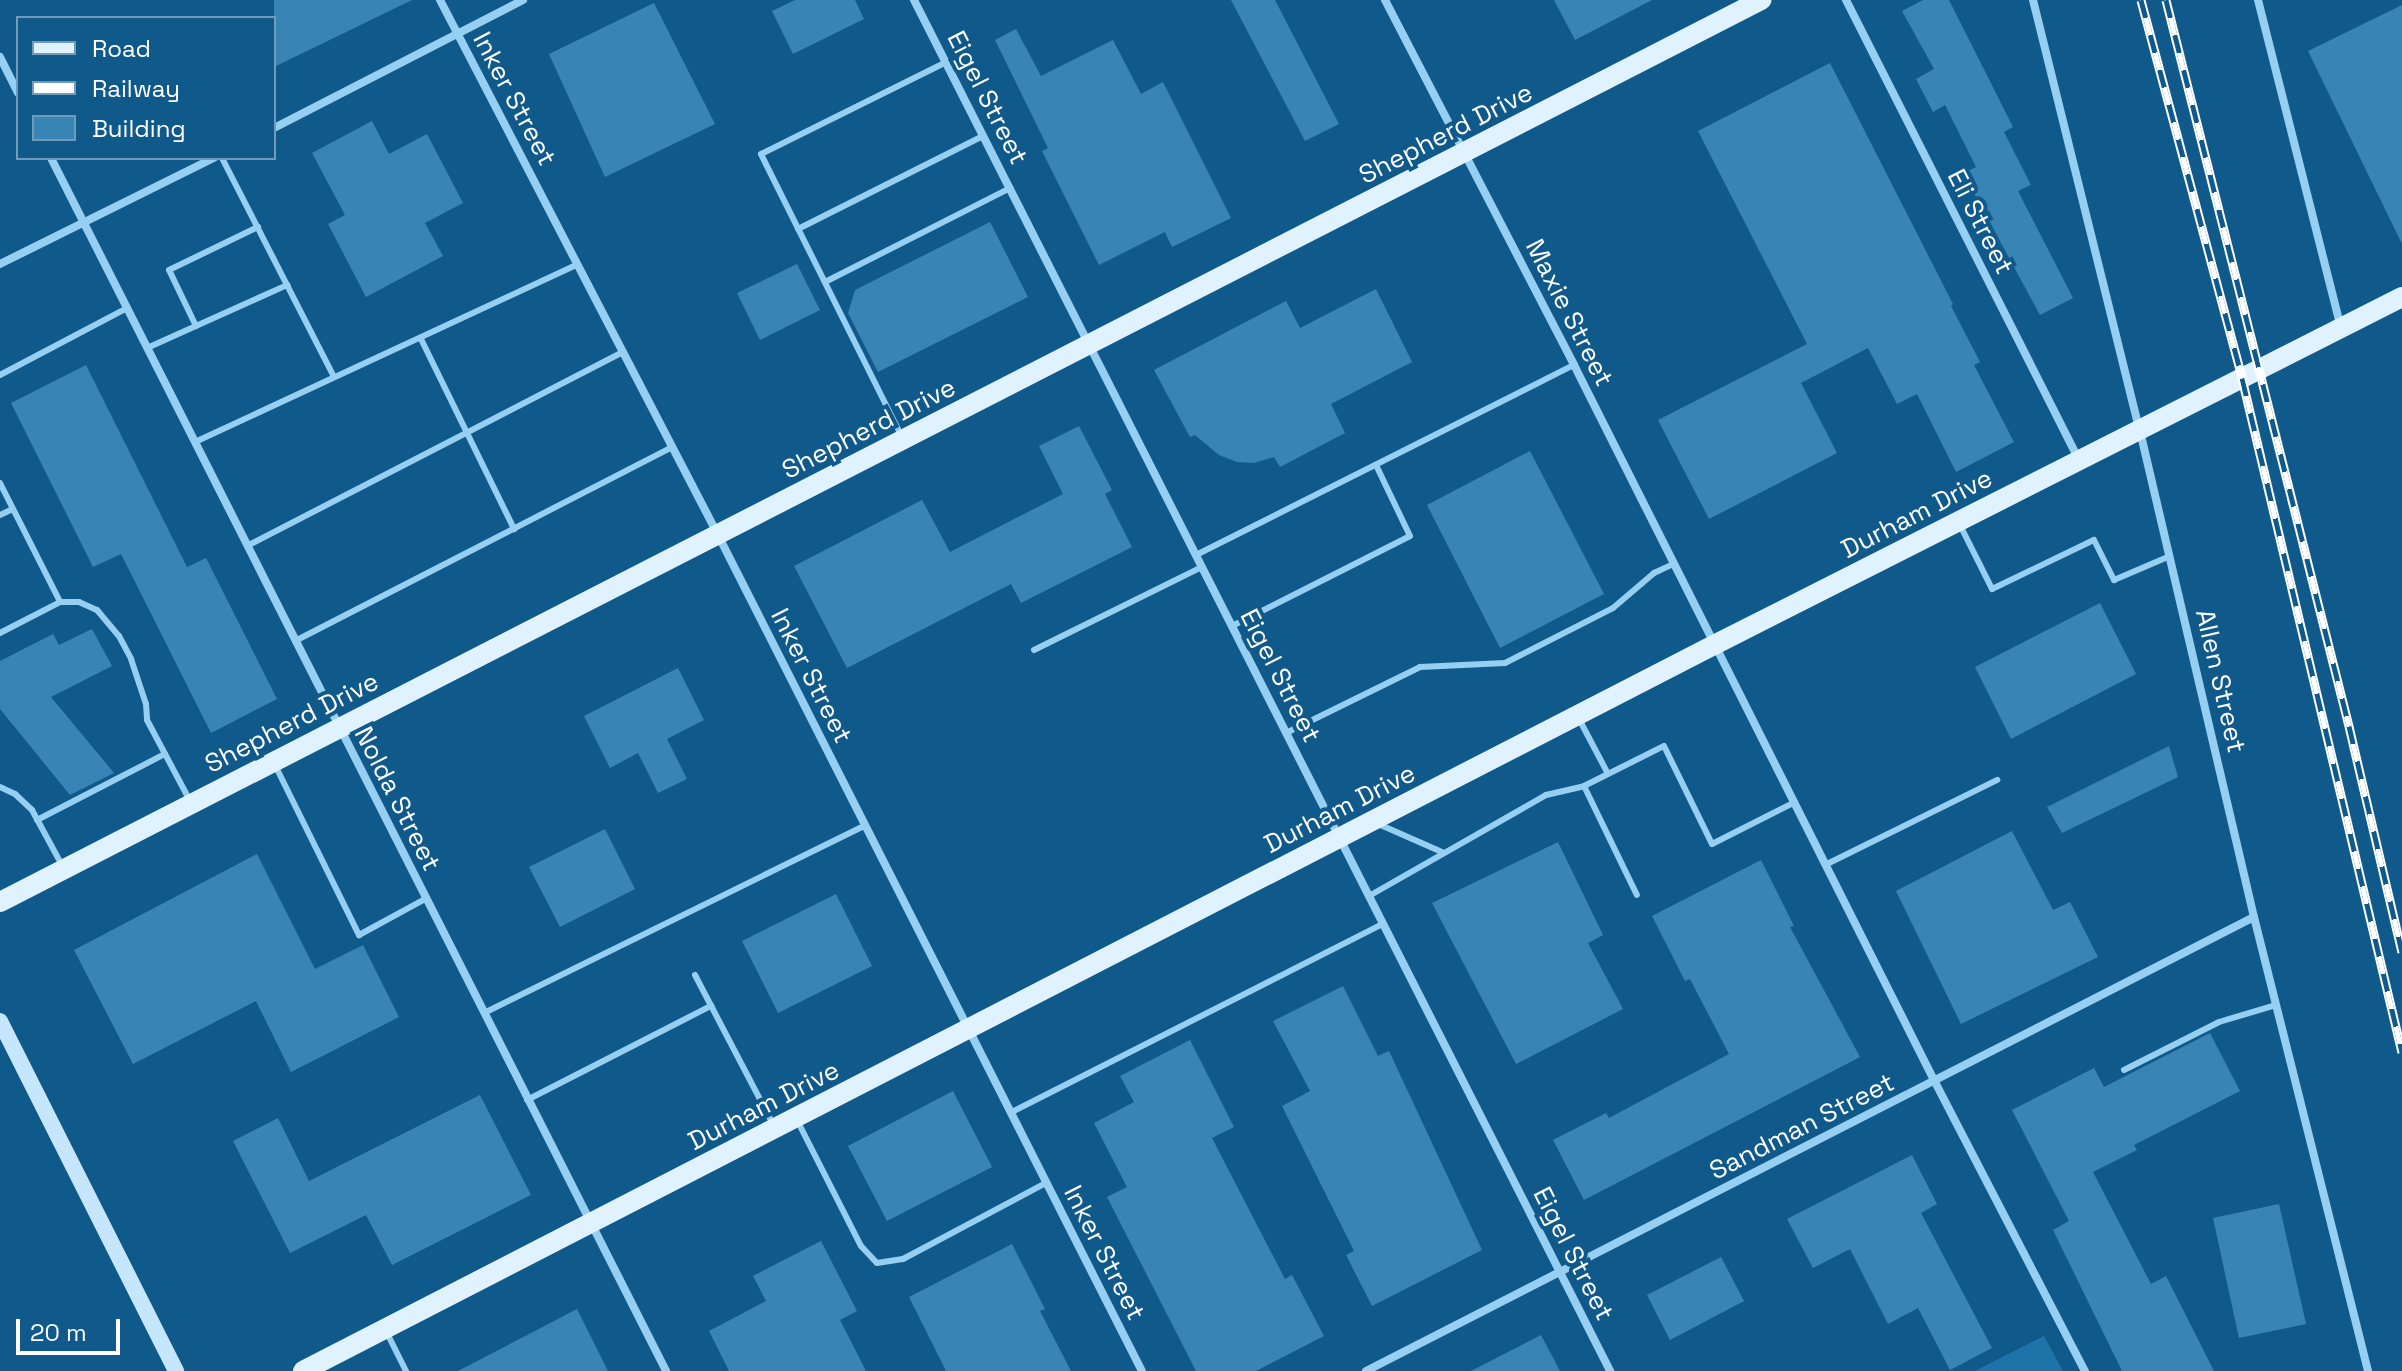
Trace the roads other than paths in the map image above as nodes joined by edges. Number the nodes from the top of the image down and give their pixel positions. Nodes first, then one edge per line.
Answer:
1 (440, 0) edge
2 (523, 0) edge
3 (914, 0) edge
4 (1385, 0) edge
5 (1761, 0) edge
6 (1846, 0) edge
7 (2033, 0) edge
8 (2258, 0) edge
9 (458, 35) junction
10 (0, 57) edge
11 (946, 62) junction
12 (16, 89) edge
13 (276, 127) edge
14 (983, 136) junction
15 (1466, 153) junction
16 (52, 160) edge
17 (210, 160) edge
18 (223, 160) edge
19 (1010, 188) junction
20 (85, 224) junction
21 (258, 227) junction
22 (798, 229) junction
23 (0, 264) edge
24 (578, 264) junction
25 (825, 282) junction
26 (287, 285) junction
27 (2402, 297) edge
28 (127, 308) junction
29 (196, 326) junction
30 (2342, 328) junction
31 (421, 339) junction
32 (1090, 345) junction
33 (147, 348) junction
34 (623, 352) junction
35 (1574, 365) junction
36 (0, 375) edge
37 (334, 377) junction
38 (2140, 431) junction
39 (467, 433) junction
40 (904, 441) junction
41 (195, 442) junction
42 (672, 447) junction
43 (2079, 461) junction
44 (1376, 465) junction
45 (0, 483) edge
46 (13, 509) junction
47 (0, 515) edge
48 (1959, 522) junction
49 (514, 529) junction
50 (718, 535) junction
51 (247, 546) junction
52 (1196, 555) junction
53 (2170, 556) junction
54 (1673, 564) junction
55 (1202, 567) junction
56 (60, 602) junction
57 (1232, 626) junction
58 (0, 633) edge
59 (295, 641) junction
60 (1714, 645) junction
61 (1034, 650) dead end
62 (1578, 716) junction
63 (339, 728) junction
64 (1286, 733) junction
65 (165, 754) junction
66 (273, 762) junction
67 (1608, 774) junction
68 (1997, 780) dead end
69 (1584, 786) junction
70 (0, 787) edge
71 (1795, 802) junction
72 (191, 804) junction
73 (37, 820) junction
74 (1373, 822) junction
75 (864, 826) junction
76 (1340, 839) junction
77 (1442, 852) junction
78 (1827, 864) junction
79 (64, 869) junction
80 (1637, 895) dead end
81 (1369, 896) junction
82 (425, 899) junction
83 (0, 902) edge
84 (2254, 917) junction
85 (1383, 924) junction
86 (695, 975) dead end
87 (2276, 1005) junction
88 (711, 1006) junction
89 (484, 1013) junction
90 (0, 1021) edge
91 (967, 1030) junction
92 (2124, 1070) dead end
93 (1935, 1082) junction
94 (527, 1100) junction
95 (1010, 1113) junction
96 (796, 1119) junction
97 (776, 1129) junction
98 (1046, 1183) junction
99 (591, 1225) junction
100 (1559, 1272) junction
101 (385, 1329) junction
102 (176, 1371) edge
103 (303, 1371) edge
104 (406, 1371) edge
105 (666, 1371) edge
106 (1142, 1371) edge
107 (1366, 1371) edge
108 (1610, 1371) edge
109 (2085, 1371) edge
110 (2368, 1371) edge

1 - 9 street, Inker Street
2 - 9 street
3 - 11 street, Eigel Street
4 - 15 street, Maxie Street
5 - 15 main road, Shepherd Drive
6 - 43 street, Eli Street
7 - 38 street, Allen Street
8 - 30 street
9 - 13 street
9 - 24 street, Inker Street
10 - 12 street
11 - 14 street, Eigel Street
11 - 22 lane
14 - 19 street, Eigel Street
14 - 22 lane
15 - 32 main road, Shepherd Drive
15 - 35 street, Maxie Street
16 - 20 street, Nolda Street
17 - 20 street
18 - 21 lane
19 - 25 lane
19 - 32 street, Eigel Street
20 - 23 street
20 - 28 street, Nolda Street
21 - 26 lane
21 - 29 lane
22 - 25 lane
24 - 31 lane
24 - 34 street, Inker Street
25 - 40 lane
26 - 29 lane
26 - 37 lane
27 - 30 main road, Durham Drive
28 - 33 street, Nolda Street
28 - 36 lane
29 - 33 lane
30 - 38 main road, Durham Drive
31 - 37 lane
31 - 39 lane
32 - 40 main road, Shepherd Drive
32 - 52 street, Eigel Street
33 - 41 street, Nolda Street
34 - 39 lane
34 - 42 street, Inker Street
35 - 44 lane
35 - 54 street, Maxie Street
37 - 41 lane
38 - 43 main road, Durham Drive
38 - 53 street, Allen Street
39 - 49 lane
39 - 51 lane
40 - 50 main road, Shepherd Drive
41 - 51 street, Nolda Street
42 - 49 lane
42 - 50 street, Inker Street
43 - 48 main road, Durham Drive
44 - 52 lane
44 - 57 lane
45 - 46 lane
46 - 47 lane
46 - 56 lane
48 - 53 lane
48 - 60 main road, Durham Drive
49 - 59 lane
50 - 63 main road, Shepherd Drive
50 - 75 street, Inker Street
51 - 59 street, Nolda Street
52 - 55 street, Eigel Street
53 - 84 street, Allen Street
54 - 60 street, Maxie Street
54 - 64 lane
55 - 57 street, Eigel Street
55 - 61 lane
56 - 58 lane
56 - 65 lane
57 - 64 street, Eigel Street
59 - 63 street, Nolda Street
60 - 62 main road, Durham Drive
60 - 71 street, Maxie Street
62 - 67 lane
62 - 74 main road, Durham Drive
63 - 66 main road, Shepherd Drive
63 - 82 street, Nolda Street
64 - 76 street, Eigel Street
65 - 72 lane
65 - 73 lane
66 - 72 main road, Shepherd Drive
66 - 82 lane
67 - 69 lane
67 - 71 lane
68 - 78 lane
69 - 77 lane
69 - 80 lane
70 - 73 lane
71 - 78 street, Maxie Street
72 - 79 main road, Shepherd Drive
73 - 79 lane
74 - 76 main road, Durham Drive
74 - 77 lane
75 - 89 lane
75 - 91 street, Inker Street
76 - 81 street, Eigel Street
76 - 91 main road, Durham Drive
77 - 81 lane
78 - 93 street, Maxie Street
79 - 83 main road, Shepherd Drive
81 - 85 street, Eigel Street
82 - 89 street, Nolda Street
84 - 87 street, Allen Street
84 - 93 street, Sandman Street
85 - 95 lane
85 - 100 street, Eigel Street
86 - 88 lane
87 - 92 lane
87 - 110 street, Allen Street
88 - 94 lane
88 - 97 lane
89 - 94 street, Nolda Street
90 - 102 main road
91 - 95 street, Inker Street
91 - 96 main road, Durham Drive
93 - 100 street, Sandman Street
93 - 109 street, Maxie Street
94 - 99 street, Nolda Street
95 - 98 street, Inker Street
96 - 97 main road, Durham Drive
96 - 98 lane
97 - 99 main road, Durham Drive
98 - 106 street, Inker Street
99 - 101 main road, Durham Drive
99 - 105 street, Nolda Street
100 - 107 street, Sandman Street
100 - 108 street, Eigel Street
101 - 103 main road, Durham Drive
101 - 104 lane

